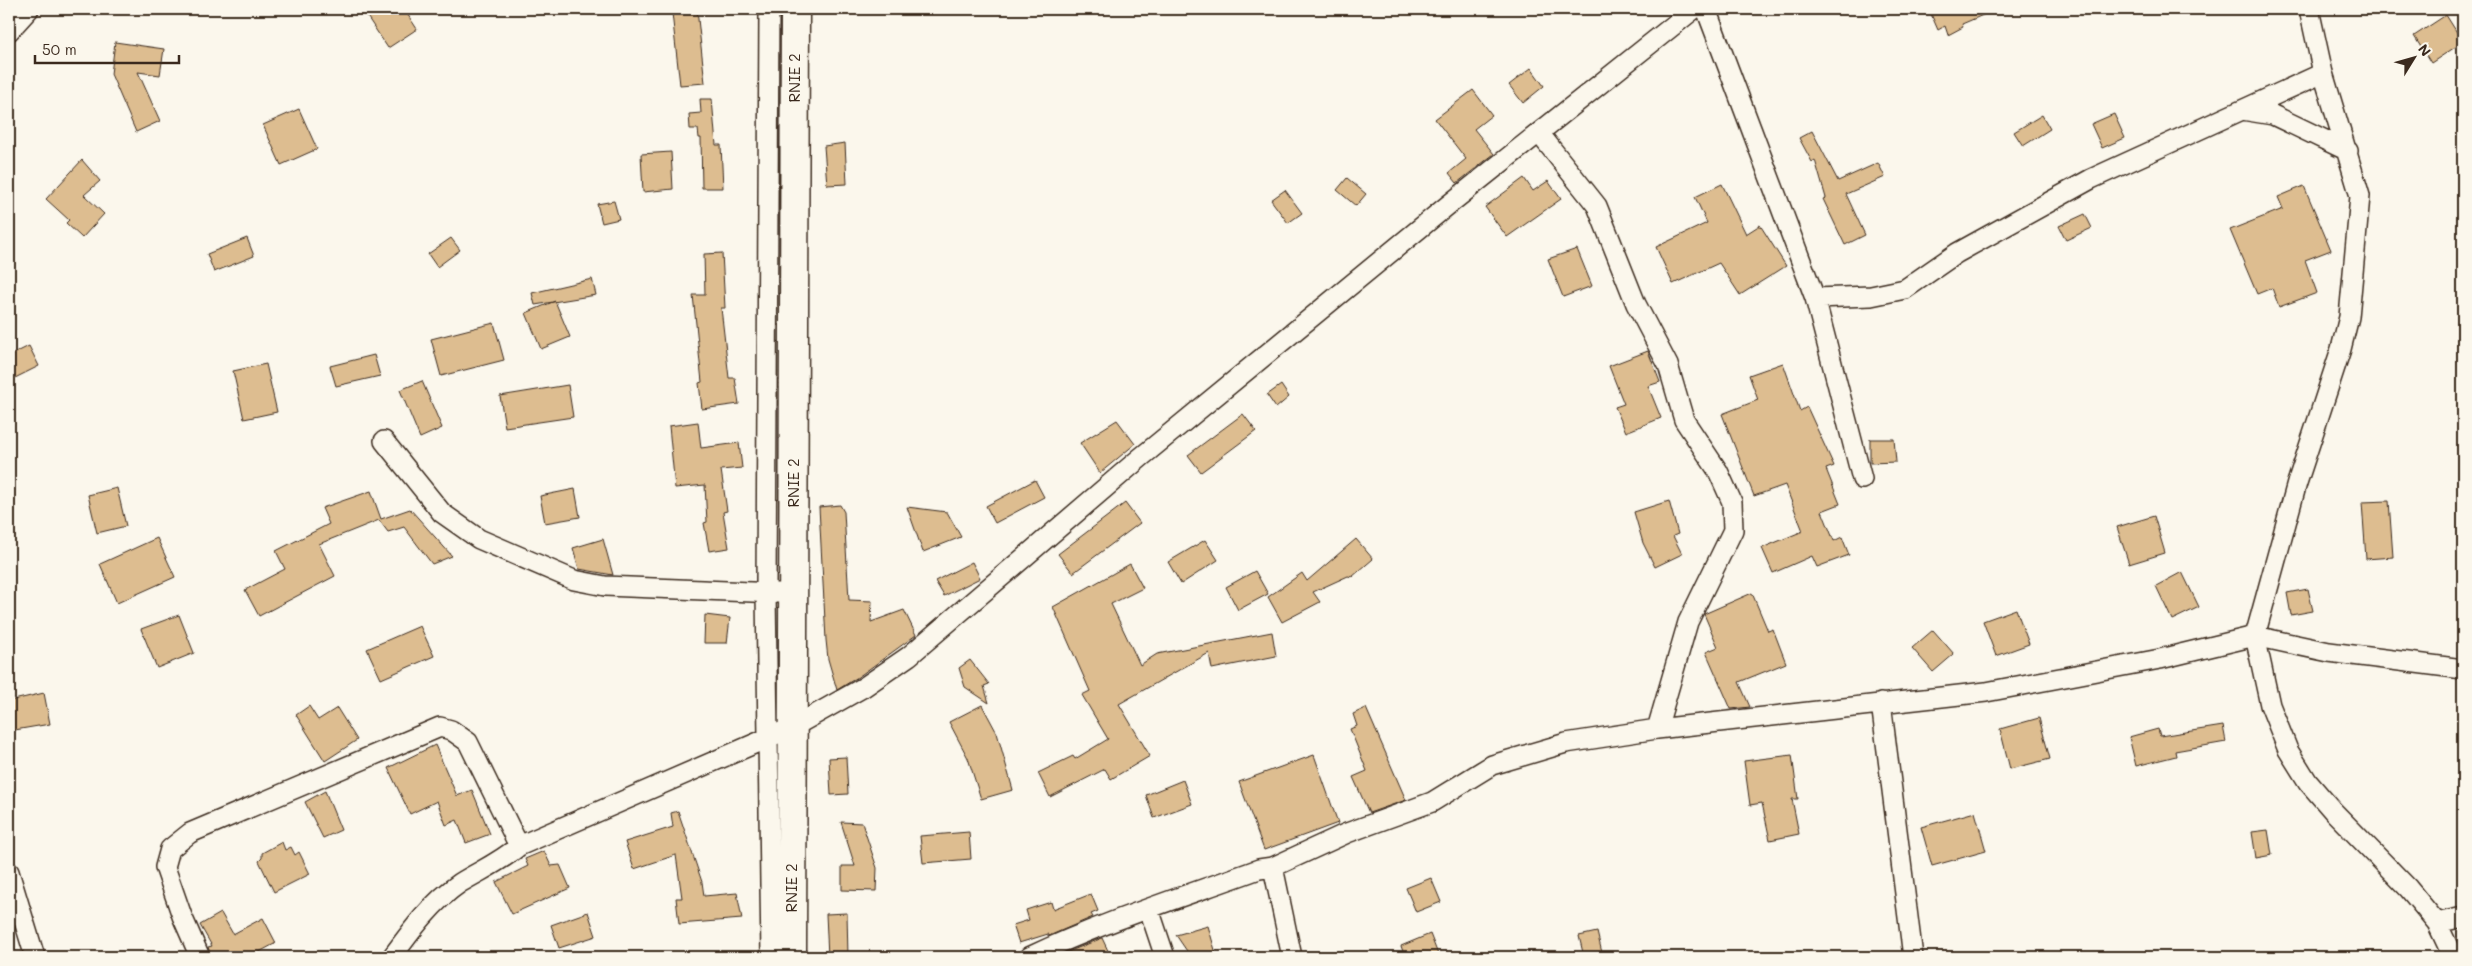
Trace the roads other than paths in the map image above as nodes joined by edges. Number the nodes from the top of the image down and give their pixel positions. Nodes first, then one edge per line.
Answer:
1 (29, 9) edge
2 (1694, 9) edge
3 (1706, 9) edge
4 (2309, 9) edge
5 (765, 10) edge
6 (795, 15) edge
7 (10, 29) edge
8 (2323, 73) junction
9 (2242, 110) junction
10 (1539, 133) junction
11 (2348, 151) junction
12 (1815, 298) junction
13 (384, 441) dead end
14 (1862, 479) dead end
15 (766, 592) junction
16 (793, 593) junction
17 (2255, 636) junction
18 (2463, 670) edge
19 (1882, 703) junction
20 (793, 727) junction
21 (1657, 729) junction
22 (768, 738) junction
23 (519, 846) junction
24 (1273, 867) junction
25 (9, 875) edge
26 (1149, 909) junction
27 (2463, 917) edge
28 (2437, 923) junction
29 (1052, 951) edge
30 (35, 957) edge
31 (200, 957) edge
32 (392, 957) edge
33 (772, 957) edge
34 (792, 957) edge
35 (1029, 957) edge
36 (1165, 957) edge
37 (1292, 957) edge
38 (1913, 957) edge
39 (2453, 957) edge

1 - 7 street
2 - 10 street
3 - 12 street
4 - 8 street
5 - 6 street
5 - 15 street
6 - 16 highway, RNIE 2 / RNIE 2
8 - 9 street
8 - 11 street
9 - 11 street
9 - 12 street
10 - 20 street
10 - 21 street
11 - 17 street
12 - 14 street
13 - 15 street
15 - 16 street
15 - 22 street
16 - 20 highway, RNIE 2 / RNIE 2
17 - 18 street
17 - 19 street
17 - 28 street
19 - 21 street
19 - 38 street
20 - 22 street
20 - 34 highway, RNIE 2 / RNIE 2
21 - 24 street
22 - 23 street
22 - 33 street
23 - 31 street
23 - 32 street
24 - 26 street
24 - 37 street
25 - 30 street
26 - 29 street
26 - 36 street
27 - 28 street
28 - 39 street
29 - 35 street

